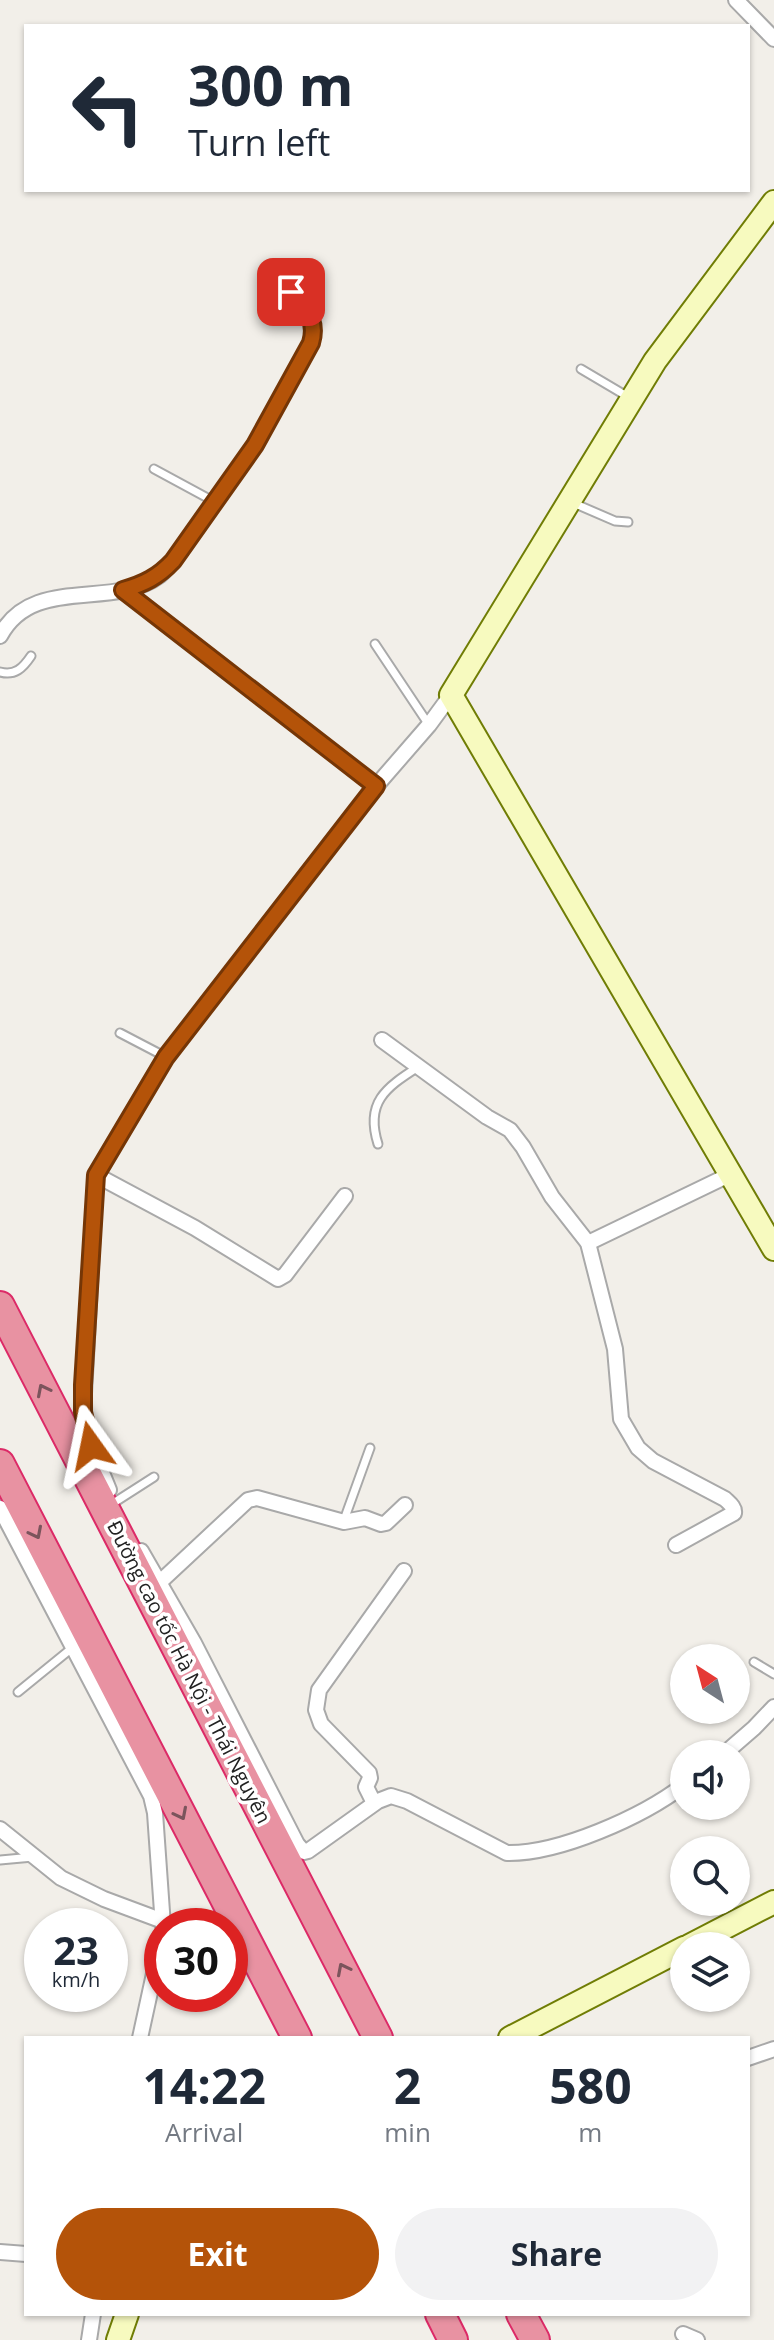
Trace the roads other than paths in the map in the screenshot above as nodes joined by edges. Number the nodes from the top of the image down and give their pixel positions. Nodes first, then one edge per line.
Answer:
1 (736, 0) edge
2 (774, 39) edge
3 (774, 202) edge
4 (291, 292) dead end
5 (581, 369) dead end
6 (632, 399) junction
7 (154, 469) dead end
8 (569, 501) junction
9 (215, 502) junction
10 (628, 522) dead end
11 (123, 590) junction
12 (1, 630) edge
13 (375, 644) dead end
14 (31, 656) dead end
15 (0, 672) edge
16 (451, 695) junction
17 (429, 725) junction
18 (376, 786) junction
19 (120, 1033) dead end
20 (382, 1040) dead end
21 (166, 1057) junction
22 (418, 1067) junction
23 (378, 1144) dead end
24 (96, 1175) junction
25 (729, 1175) junction
26 (345, 1196) dead end
27 (588, 1243) junction
28 (774, 1249) edge
29 (0, 1306) edge
30 (370, 1448) dead end
31 (0, 1464) edge
32 (154, 1477) dead end
33 (115, 1502) junction
34 (405, 1505) dead end
35 (0, 1508) edge
36 (344, 1522) junction
37 (676, 1545) dead end
38 (404, 1571) dead end
39 (160, 1582) junction
40 (72, 1648) junction
41 (754, 1662) dead end
42 (774, 1674) edge
43 (18, 1692) dead end
44 (774, 1707) edge
45 (740, 1740) edge
46 (670, 1793) edge
47 (374, 1803) junction
48 (0, 1829) edge
49 (33, 1857) junction
50 (0, 1860) edge
51 (774, 1902) edge
52 (162, 1908) edge
53 (144, 1915) edge
54 (715, 1932) edge
55 (670, 1955) edge
56 (146, 2012) edge
57 (140, 2036) edge
58 (296, 2036) edge
59 (377, 2036) edge
60 (514, 2036) edge
61 (774, 2049) edge
62 (750, 2057) edge
63 (0, 2252) edge
64 (24, 2254) edge
65 (93, 2316) edge
66 (126, 2316) edge
67 (441, 2316) edge
68 (522, 2316) edge
69 (89, 2340) edge
70 (118, 2340) edge
71 (453, 2340) edge
72 (535, 2340) edge

1 - 2 street
3 - 6 street
4 - 9 street
5 - 6 lane
6 - 8 street
7 - 9 lane
8 - 10 lane
8 - 16 street
9 - 11 street
11 - 12 street
11 - 18 street
13 - 17 lane
14 - 15 lane
16 - 17 street
16 - 25 street
17 - 18 street
18 - 21 street
19 - 21 lane
20 - 22 street
21 - 24 street
22 - 23 lane
22 - 27 street
24 - 26 street
24 - 33 street
25 - 27 street
25 - 28 street
27 - 37 street
59 -> 29 highway, Đường cao tốc Hà Nội - Thái Nguyên
30 - 36 lane
31 -> 58 highway
32 - 33 lane
33 - 39 street
34 - 36 street
35 - 40 street
36 - 39 street
38 - 47 street
39 - 47 street
40 - 43 lane
40 - 52 street
41 - 42 lane
44 - 45 street
46 - 47 street
48 - 49 street
49 - 50 lane
49 - 53 street
51 - 54 street
55 - 60 street
56 - 57 street
61 - 62 street
63 - 64 street
65 - 69 street
66 - 70 street
67 - 71 highway
68 - 72 highway

